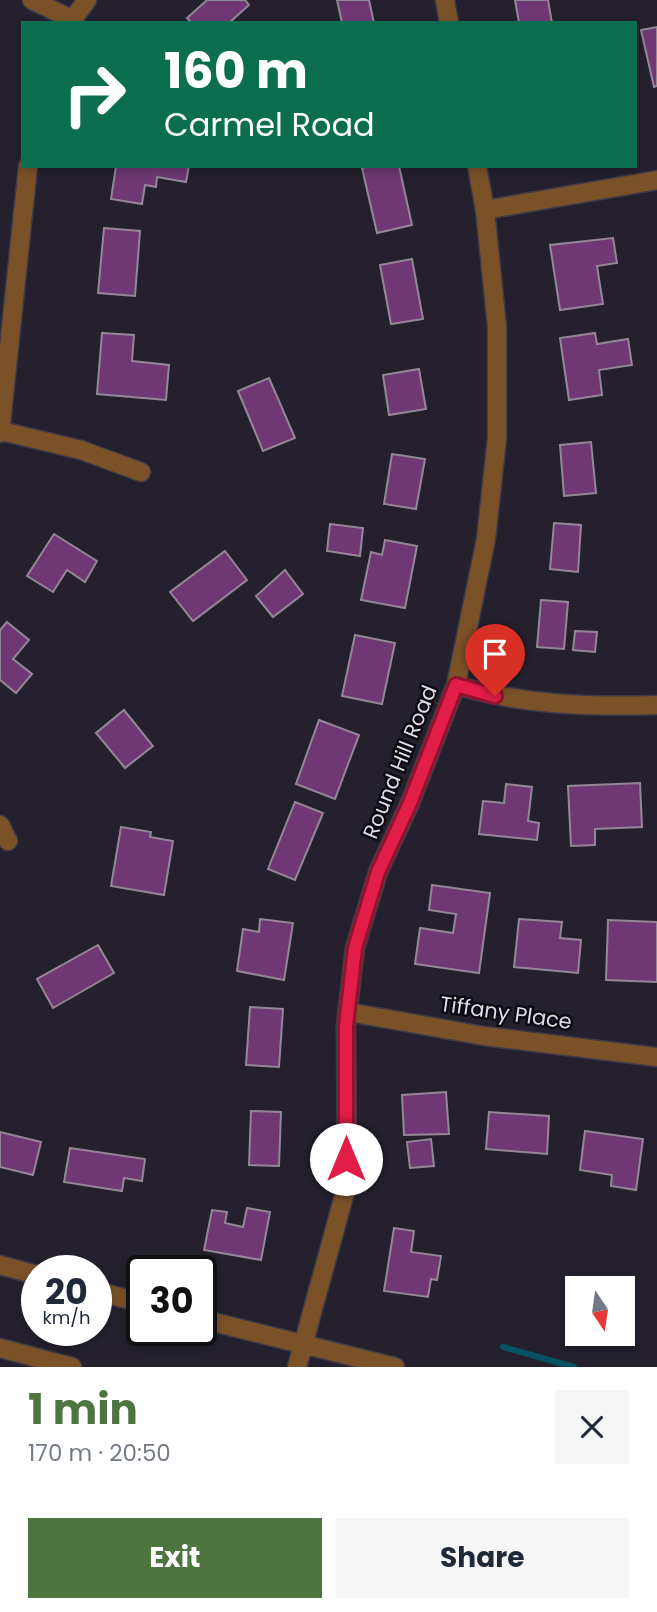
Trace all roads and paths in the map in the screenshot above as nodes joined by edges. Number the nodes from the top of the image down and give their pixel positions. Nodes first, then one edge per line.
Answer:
1 (32, 0) edge
2 (87, 0) edge
3 (445, 0) edge
4 (70, 21) edge
5 (449, 21) edge
6 (27, 168) edge
7 (477, 168) edge
8 (657, 180) edge
9 (485, 210) junction
10 (5, 328) edge
11 (0, 432) edge
12 (141, 472) dead end
13 (456, 685) junction
14 (657, 705) edge
15 (348, 1012) junction
16 (657, 1057) edge
17 (0, 1265) edge
18 (21, 1271) edge
19 (217, 1323) edge
20 (304, 1343) junction
21 (0, 1348) edge
22 (72, 1367) edge
23 (297, 1367) edge
24 (395, 1367) edge

1 - 4 street
2 - 4 street
3 - 5 street
6 - 10 street
7 - 9 street, Round Hill Road
8 - 9 street
9 - 13 street, Round Hill Road
10 - 11 street
11 - 12 street
13 - 14 street
13 - 15 street, Round Hill Road
15 - 16 street, Tiffany Place
15 - 20 street, Round Hill Road
17 - 18 street
19 - 20 street
20 - 23 street, Round Hill Road
20 - 24 street
21 - 22 street

